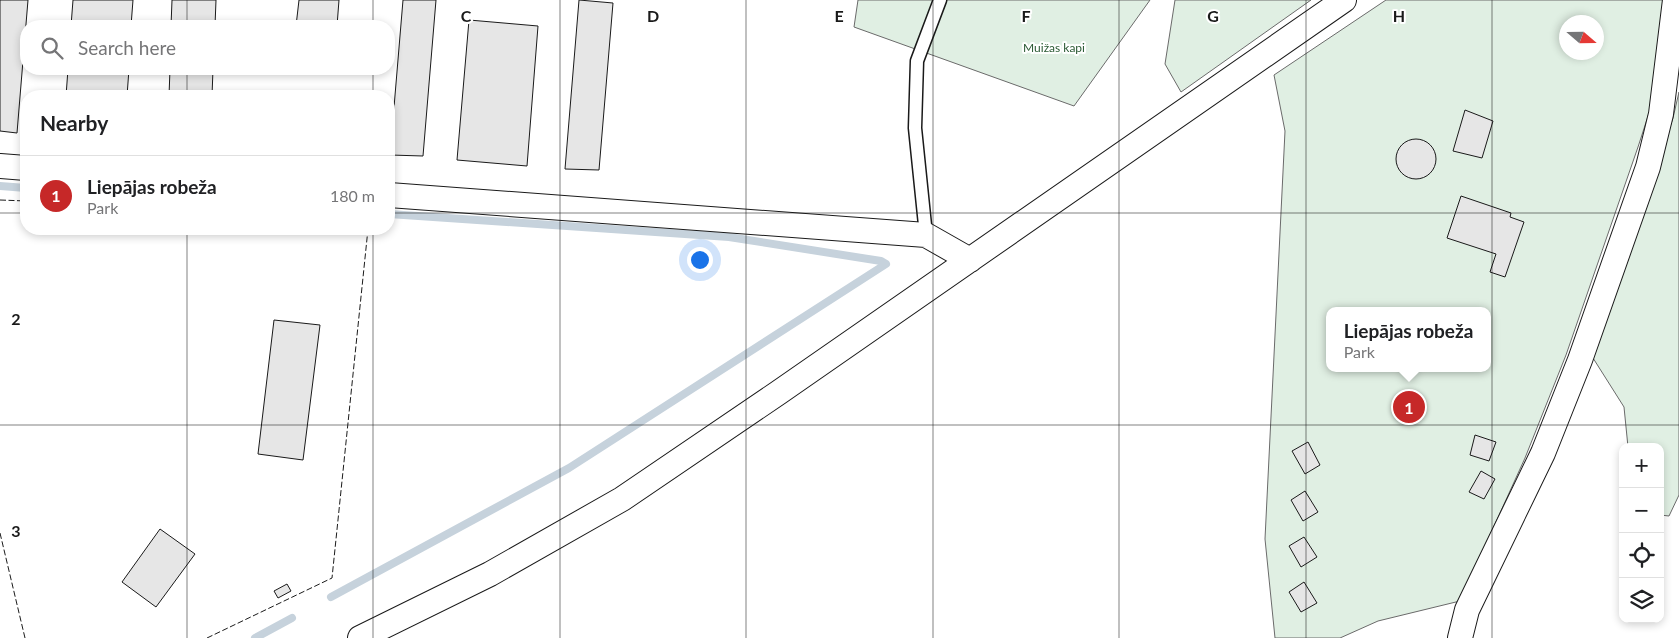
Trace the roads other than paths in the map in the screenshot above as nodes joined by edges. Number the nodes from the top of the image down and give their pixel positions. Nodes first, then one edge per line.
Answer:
1 (940, 0) edge
2 (1344, 0) edge
3 (1675, 0) edge
4 (0, 166) edge
5 (20, 168) edge
6 (395, 195) edge
7 (926, 235) junction
8 (970, 260) junction
9 (360, 638) edge
10 (1460, 638) edge

1 - 7 lane
2 - 8 street
3 - 10 street
4 - 5 street
6 - 7 street
7 - 8 street
8 - 9 street

